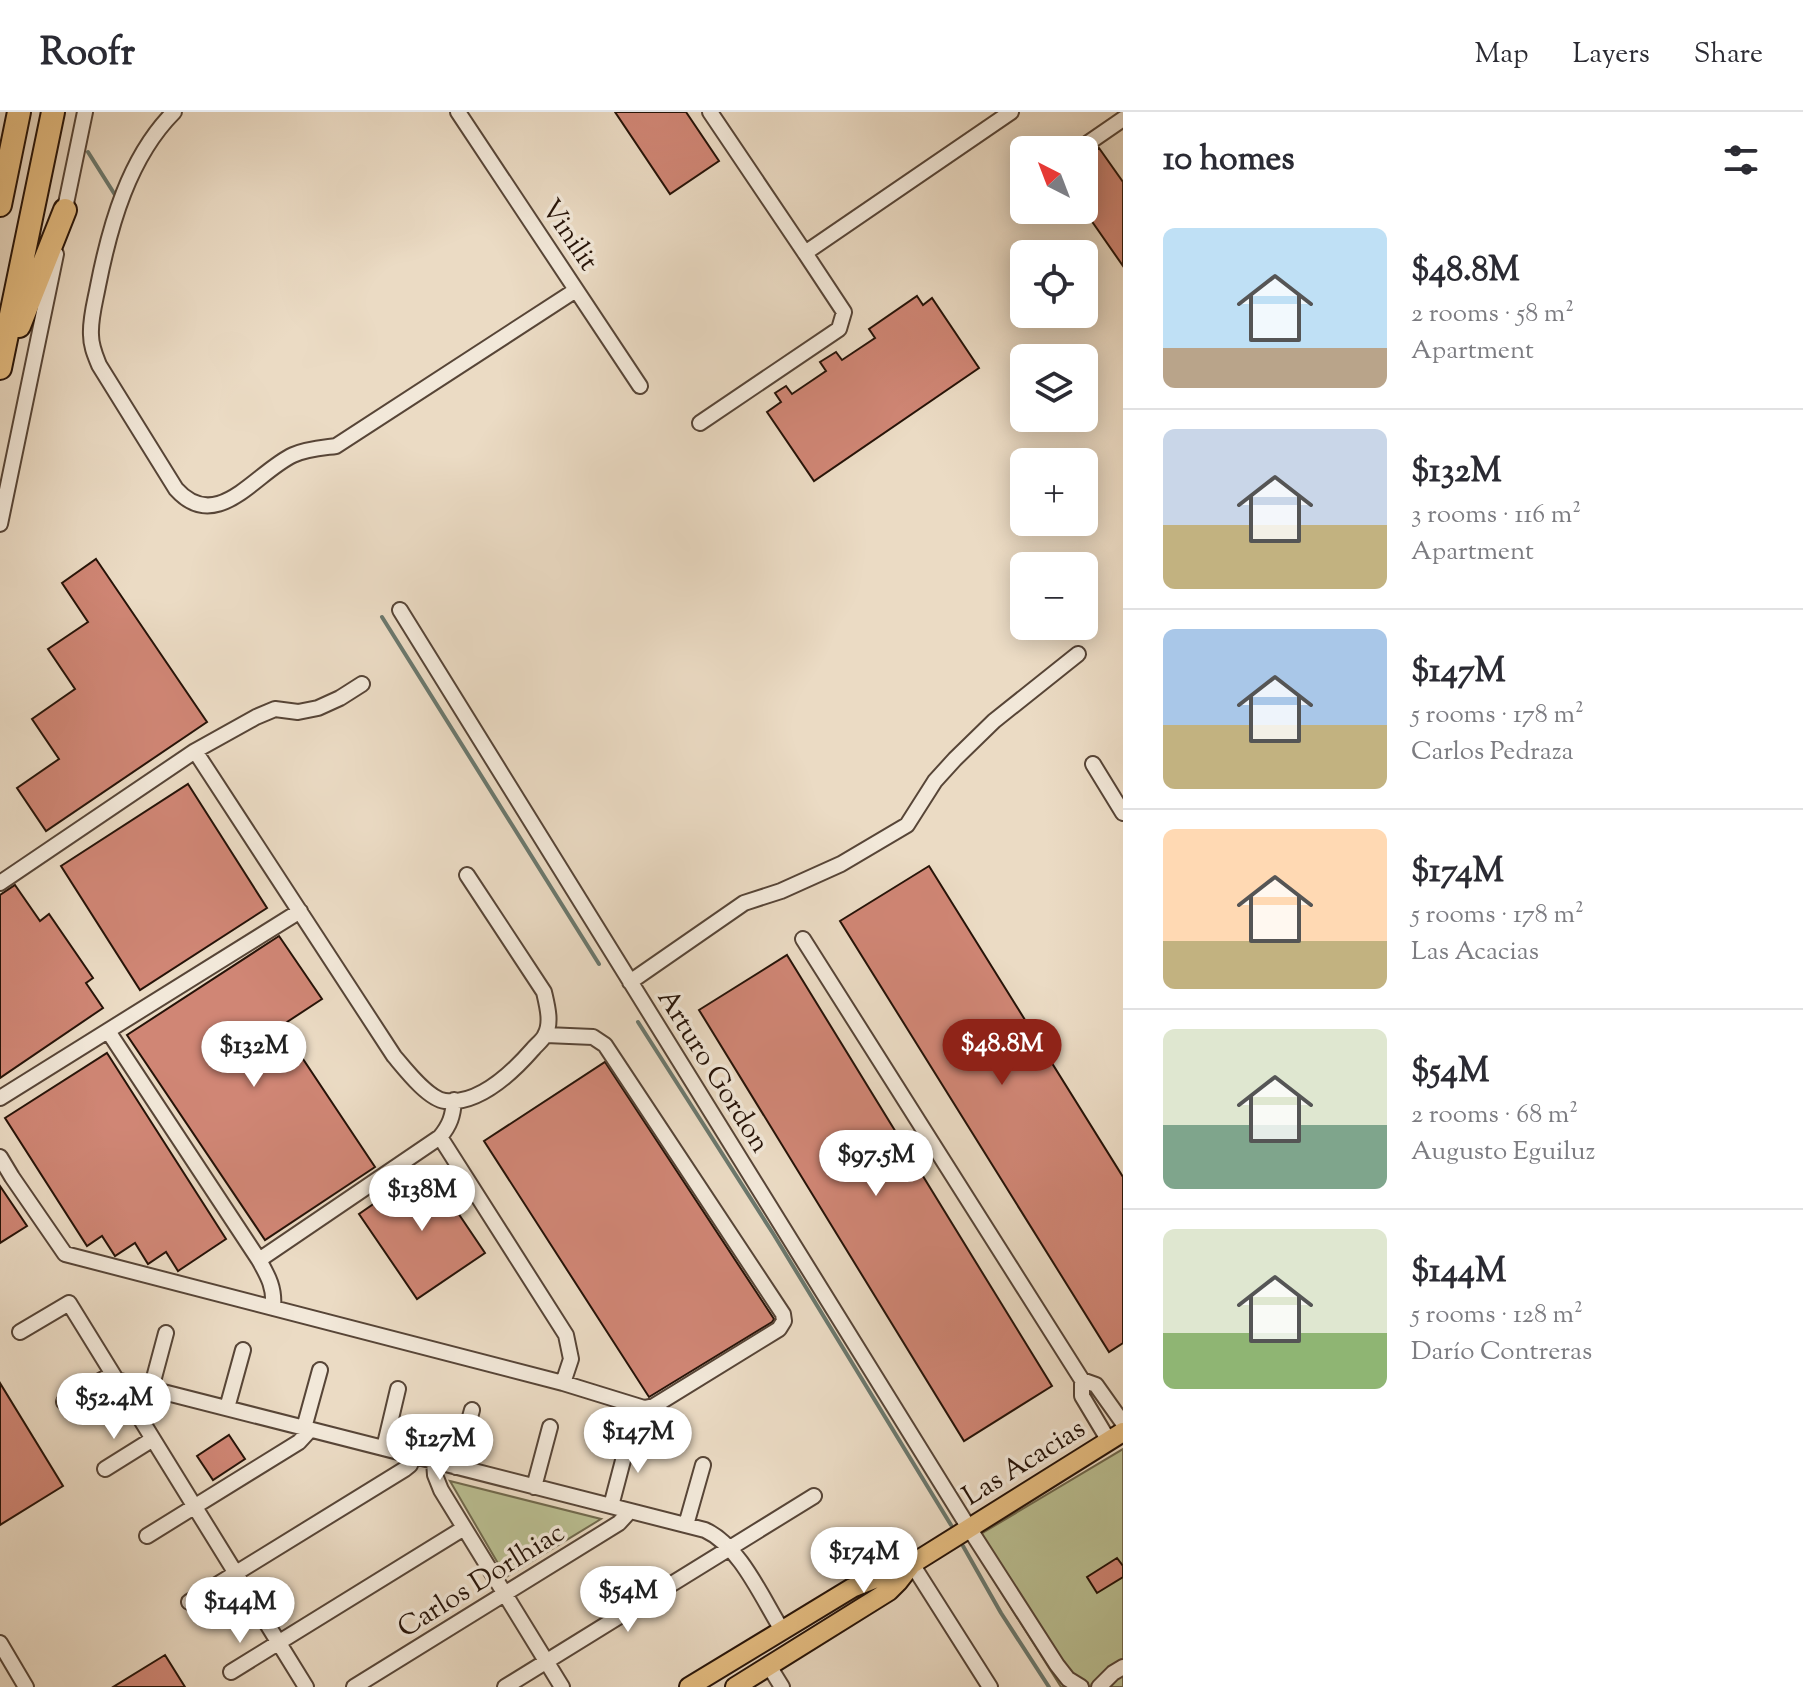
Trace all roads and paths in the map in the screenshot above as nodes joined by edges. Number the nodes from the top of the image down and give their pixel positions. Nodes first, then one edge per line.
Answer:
1 (19, 112) edge
2 (53, 112) edge
3 (85, 112) edge
4 (174, 112) edge
5 (458, 112) edge
6 (710, 112) edge
7 (1011, 112) edge
8 (1123, 119) edge
9 (1098, 136) edge
10 (0, 205) edge
11 (65, 210) junction
12 (805, 253) junction
13 (576, 290) junction
14 (0, 370) edge
15 (640, 386) dead end
16 (700, 423) dead end
17 (0, 524) edge
18 (400, 610) dead end
19 (1078, 654) dead end
20 (362, 684) dead end
21 (195, 751) junction
22 (1093, 764) dead end
23 (1123, 813) edge
24 (467, 875) dead end
25 (0, 883) edge
26 (300, 911) junction
27 (803, 939) dead end
28 (630, 982) junction
29 (108, 1031) junction
30 (546, 1035) junction
31 (0, 1098) edge
32 (454, 1100) junction
33 (440, 1137) junction
34 (0, 1157) edge
35 (259, 1260) junction
36 (273, 1308) junction
37 (20, 1332) dead end
38 (166, 1333) dead end
39 (243, 1350) dead end
40 (320, 1370) dead end
41 (114, 1377) junction
42 (1082, 1380) junction
43 (563, 1383) junction
44 (151, 1389) junction
45 (398, 1389) dead end
46 (64, 1402) dead end
47 (227, 1408) junction
48 (472, 1410) dead end
49 (1123, 1423) edge
50 (550, 1427) dead end
51 (307, 1429) junction
52 (1116, 1436) edge
53 (153, 1439) junction
54 (384, 1448) junction
55 (626, 1449) dead end
56 (413, 1456) junction
57 (434, 1461) junction
58 (703, 1465) dead end
59 (456, 1467) junction
60 (105, 1469) dead end
61 (534, 1487) junction
62 (814, 1496) dead end
63 (611, 1506) junction
64 (195, 1507) junction
65 (630, 1511) junction
66 (686, 1525) junction
67 (464, 1528) junction
68 (969, 1528) junction
69 (147, 1536) dead end
70 (730, 1548) junction
71 (912, 1564) junction
72 (236, 1574) junction
73 (505, 1594) junction
74 (836, 1597) junction
75 (189, 1602) dead end
76 (848, 1617) junction
77 (782, 1630) junction
78 (0, 1643) edge
79 (278, 1643) junction
80 (546, 1661) junction
81 (769, 1666) junction
82 (1123, 1667) edge
83 (231, 1672) dead end
84 (26, 1687) edge
85 (306, 1687) edge
86 (354, 1687) edge
87 (505, 1687) edge
88 (562, 1687) edge
89 (689, 1687) edge
90 (735, 1687) edge
91 (782, 1687) edge
92 (990, 1687) edge
93 (1081, 1687) edge
94 (1099, 1687) edge

1 - 10 highway
2 - 14 highway
3 - 11 street
4 - 13 street
5 - 13 street, Vinilit
6 - 12 street
7 - 12 street
8 - 9 street
11 - 14 highway
11 - 17 street
12 - 16 street
13 - 15 street, Vinilit
18 - 28 street, Arturo Gordon
19 - 28 street
20 - 21 street
21 - 25 street
21 - 26 street
22 - 23 street
24 - 30 street
26 - 29 street
26 - 32 street
27 - 42 street
28 - 68 street, Arturo Gordon
29 - 31 street
29 - 35 street
30 - 32 street
30 - 43 street
32 - 33 street
33 - 35 street
33 - 43 street
34 - 36 street
35 - 36 street
36 - 43 street
37 - 41 street
38 - 44 street
39 - 47 street
40 - 51 street
41 - 44 street
41 - 46 street
41 - 53 street
42 - 49 street
42 - 52 street
44 - 47 street
45 - 54 street
47 - 51 street
48 - 59 street
50 - 61 street
51 - 54 street
51 - 64 street
52 - 68 main road, Las Acacias
53 - 60 street
53 - 64 street
54 - 56 street
55 - 63 street
56 - 57 street
56 - 72 street
57 - 59 street
57 - 67 street
58 - 66 street
59 - 61 street
61 - 63 street
62 - 70 street
63 - 65 street
64 - 69 street
64 - 72 street
65 - 66 street
65 - 73 street, Carlos Dorlhiac
66 - 70 street
67 - 73 street
67 - 79 street
68 - 71 main road, Las Acacias
68 - 93 street, Arturo Gordon
70 - 77 street
70 - 80 street
71 - 74 main road, Las Acacias
71 - 76 main road, Las Acacias
71 - 92 street
72 - 75 street
72 - 79 street
73 - 80 street
73 - 86 street, Carlos Dorlhiac
74 - 76 main road
74 - 77 main road, Las Acacias
76 - 81 main road, Las Acacias
77 - 89 main road, Las Acacias
78 - 84 street
79 - 83 street
79 - 85 street
80 - 87 street
80 - 88 street
81 - 90 main road, Las Acacias
81 - 91 street
82 - 94 street

